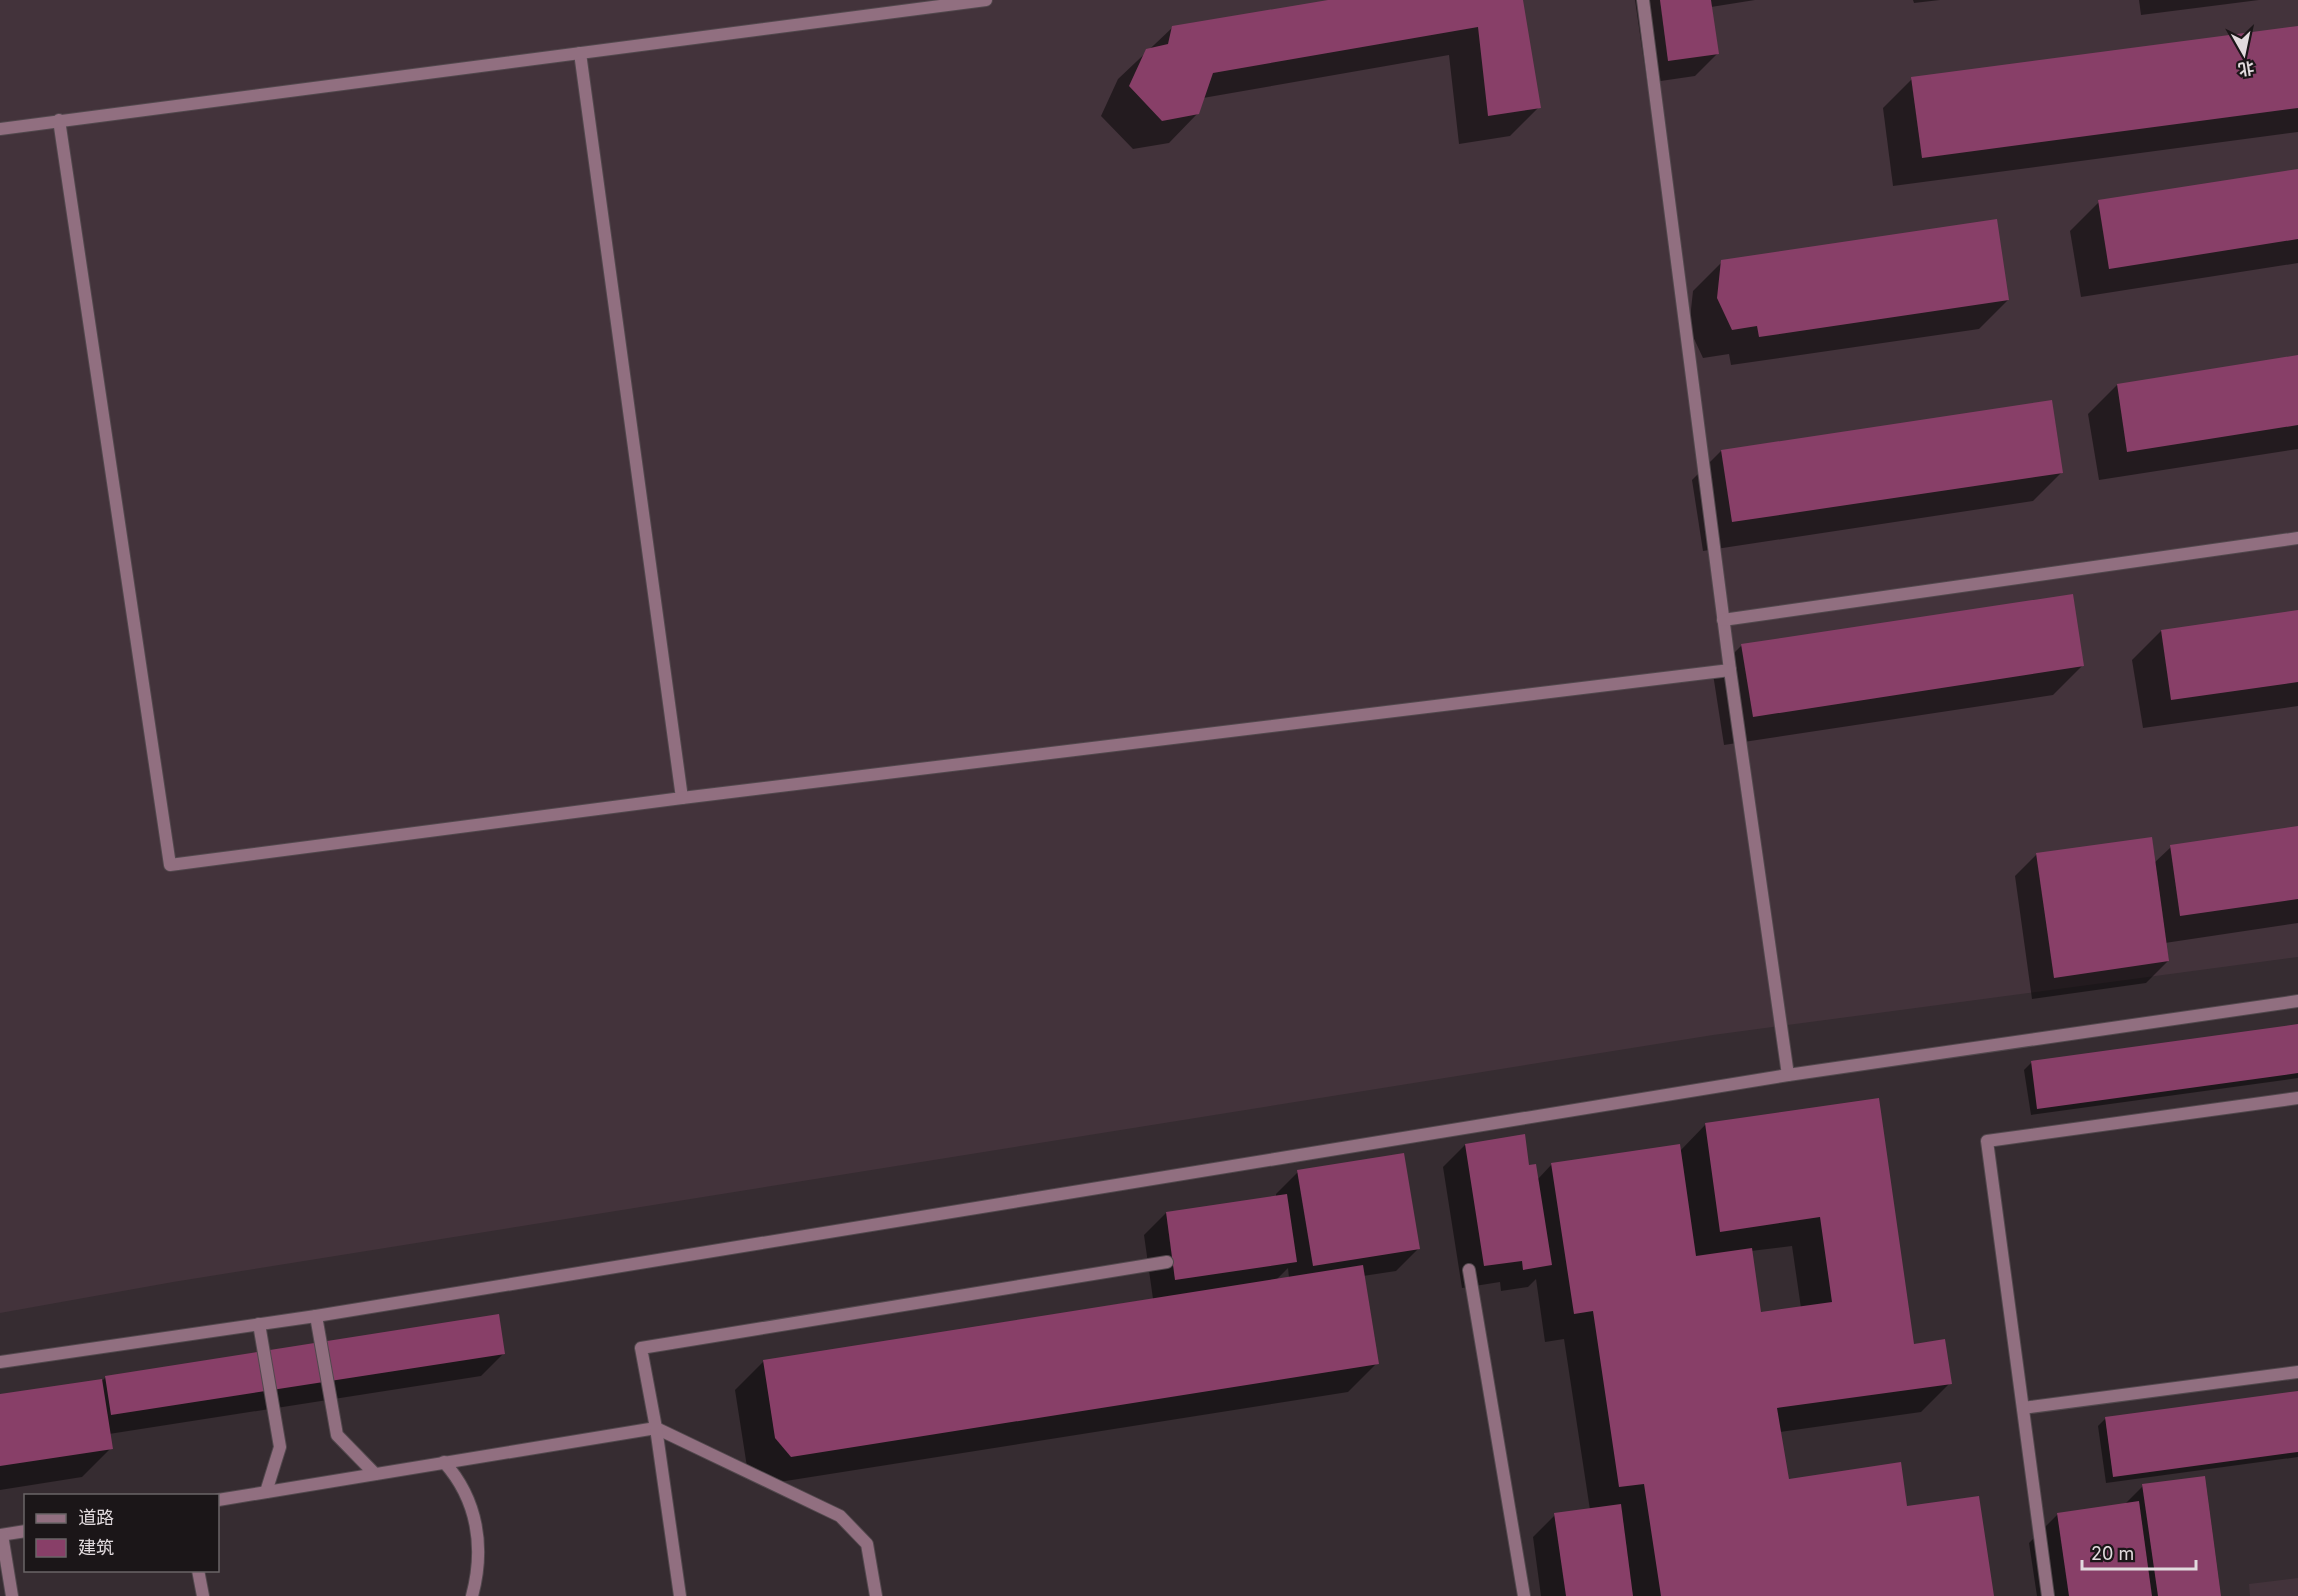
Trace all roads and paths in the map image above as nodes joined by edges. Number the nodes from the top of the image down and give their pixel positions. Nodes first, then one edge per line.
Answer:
1 (986, 0) edge
2 (1643, 0) edge
3 (580, 53) junction
4 (59, 120) junction
5 (0, 129) edge
6 (2298, 538) edge
7 (1723, 620) junction
8 (1730, 670) junction
9 (682, 798) junction
10 (2298, 1001) edge
11 (1788, 1075) junction
12 (2298, 1098) edge
13 (1167, 1262) dead end
14 (1469, 1270) dead end
15 (316, 1316) junction
16 (259, 1324) junction
17 (0, 1362) edge
18 (2298, 1372) edge
19 (2023, 1408) junction
20 (656, 1428) junction
21 (444, 1462) junction
22 (375, 1474) junction
23 (266, 1492) junction
24 (219, 1500) edge
25 (24, 1531) edge
26 (1, 1535) edge
27 (198, 1572) edge
28 (12, 1596) edge
29 (203, 1596) edge
30 (472, 1596) edge
31 (680, 1596) edge
32 (876, 1596) edge
33 (1524, 1596) edge
34 (2048, 1596) edge

1 - 3 street
2 - 7 street
3 - 4 street
3 - 9 street
4 - 5 street
4 - 9 street
6 - 7 street
7 - 8 street
8 - 9 street
8 - 11 street
10 - 11 street
11 - 15 street
12 - 19 street
13 - 20 street
14 - 33 street
15 - 16 street
15 - 22 street
16 - 17 street
16 - 23 street
18 - 19 street
19 - 34 street
20 - 21 street
20 - 31 street
20 - 32 street
21 - 22 street
21 - 30 street
22 - 23 street
23 - 24 street
25 - 26 street
26 - 28 street
27 - 29 street

